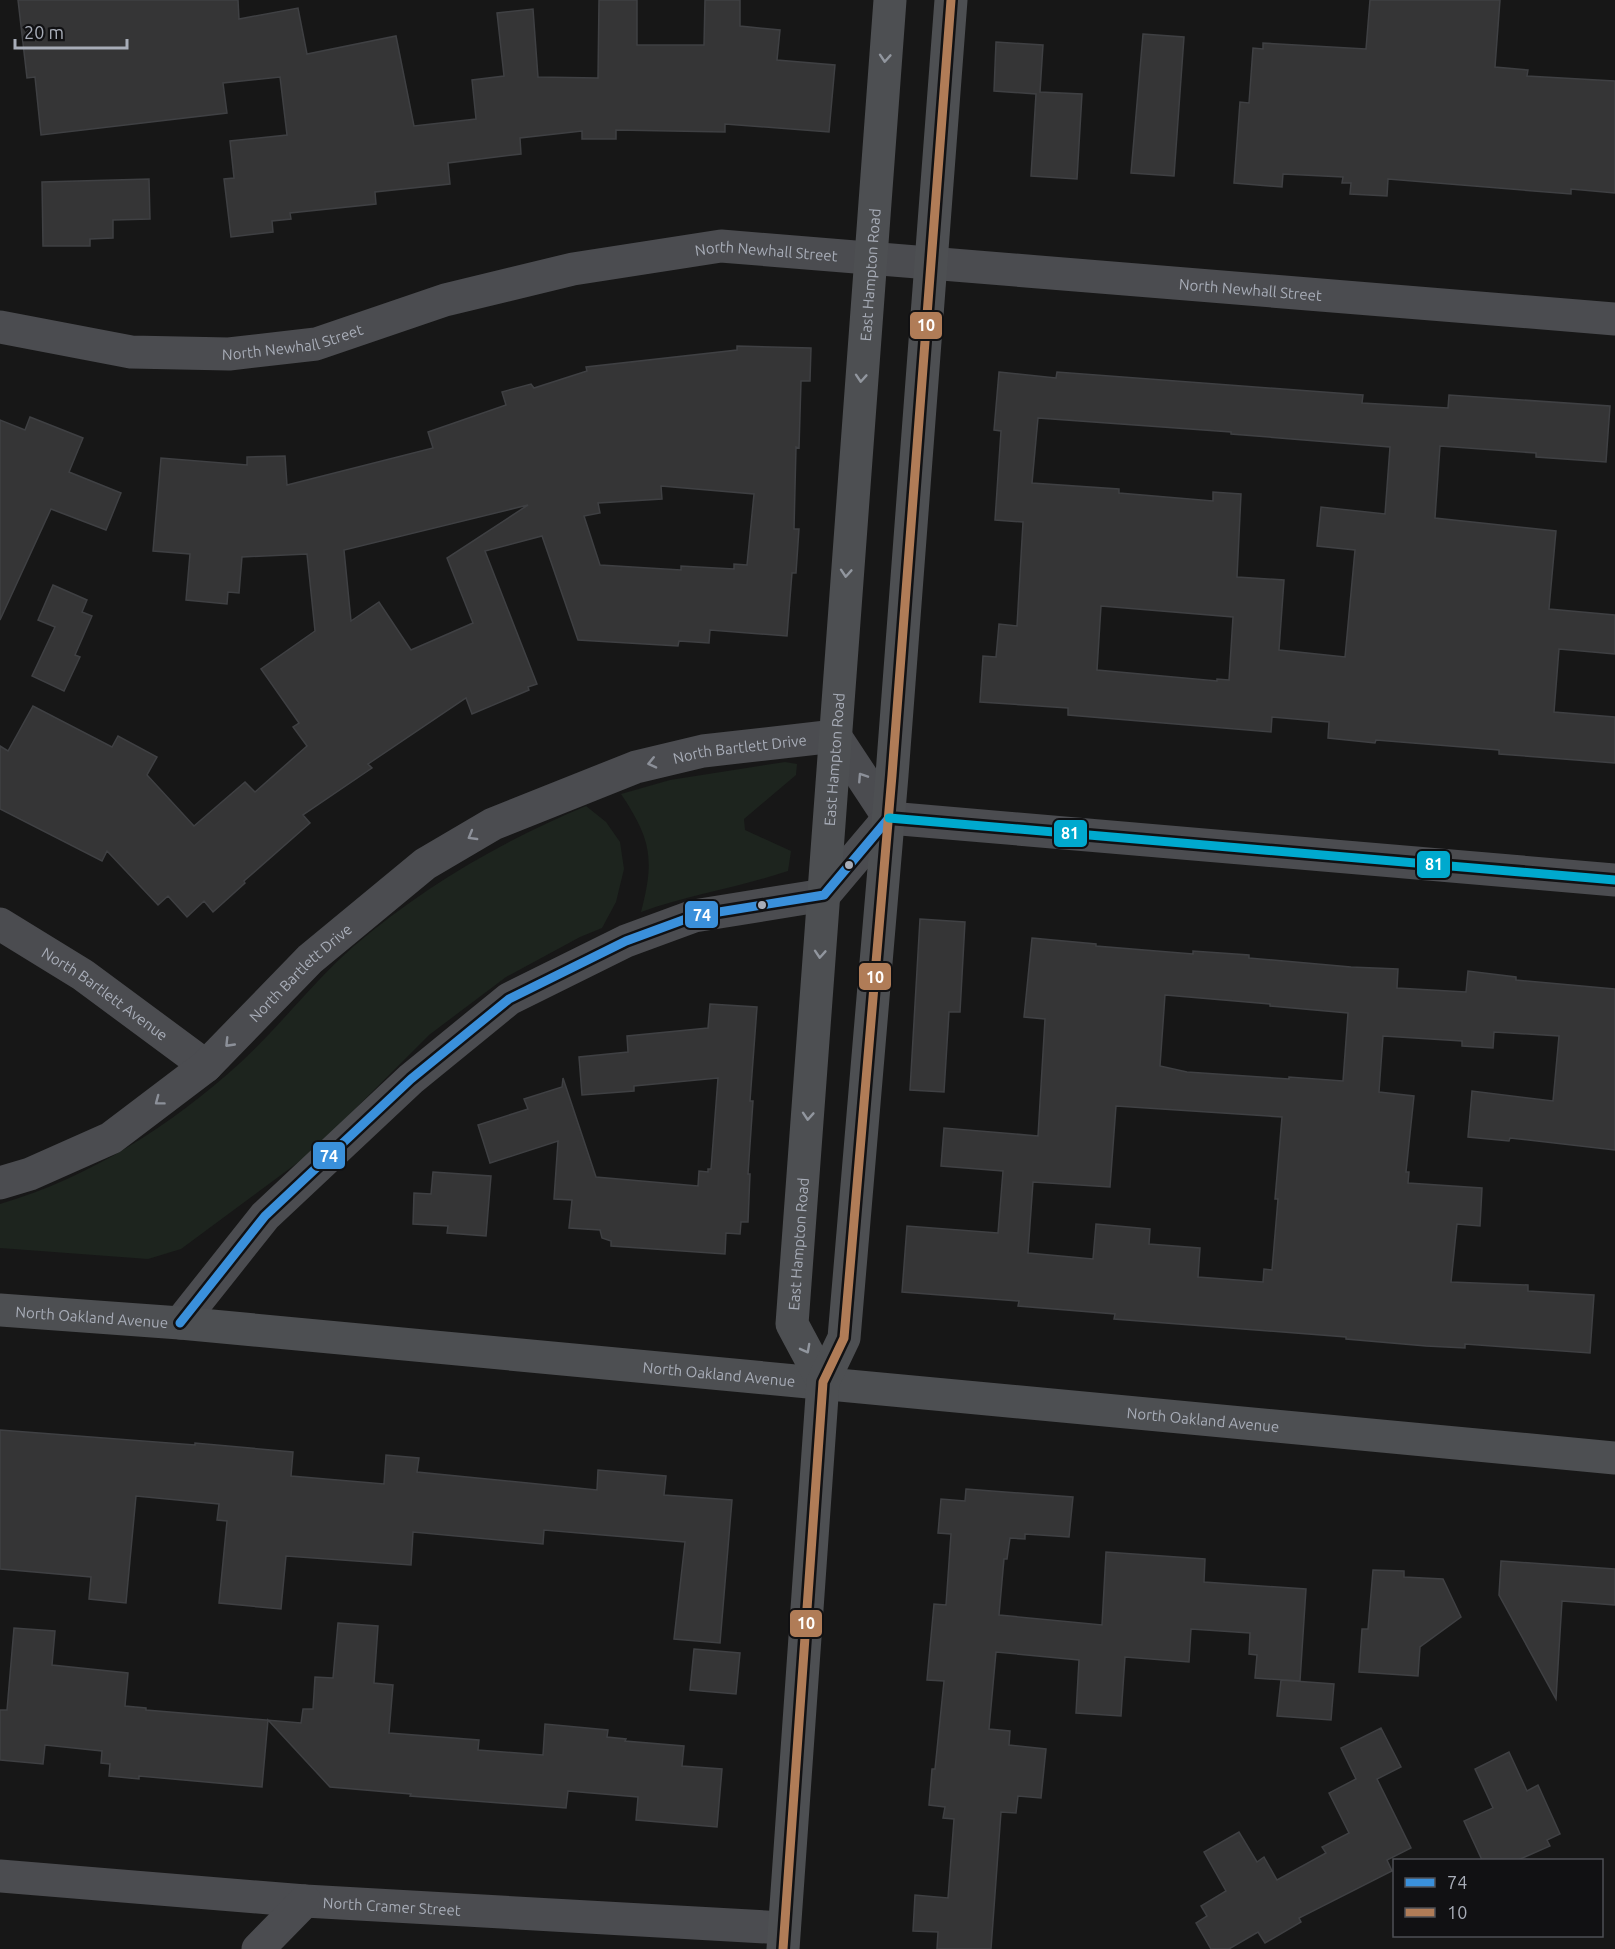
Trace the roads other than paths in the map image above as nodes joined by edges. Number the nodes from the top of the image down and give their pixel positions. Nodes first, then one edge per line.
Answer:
1 (890, 0) edge
2 (951, 0) edge
3 (869, 258) junction
4 (930, 262) junction
5 (1615, 319) edge
6 (0, 327) edge
7 (835, 736) junction
8 (889, 818) junction
9 (1615, 880) edge
10 (824, 896) junction
11 (0, 924) edge
12 (206, 1066) junction
13 (0, 1183) edge
14 (0, 1310) edge
15 (180, 1323) junction
16 (823, 1382) junction
17 (1615, 1458) edge
18 (0, 1876) edge
19 (305, 1901) junction
20 (784, 1939) edge
21 (258, 1949) edge

1 -> 3 main road, East Hampton Road
2 - 4 main road
3 - 4 street, North Newhall Street
3 - 6 street, North Newhall Street
3 -> 7 main road, East Hampton Road
4 - 5 street, North Newhall Street
4 - 8 main road
8 -> 7 street
7 - 10 main road, East Hampton Road
7 -> 12 street, North Bartlett Drive
8 - 9 street
8 - 10 street
8 - 16 main road
10 - 15 street
10 -> 16 main road, East Hampton Road
11 - 12 street, North Bartlett Avenue
12 -> 13 street, North Bartlett Drive
14 - 15 main road, North Oakland Avenue
15 - 16 main road, North Oakland Avenue
16 - 17 main road, North Oakland Avenue
16 - 20 main road
18 - 19 street, North Cramer Street
19 - 20 street, North Cramer Street
19 - 21 street

